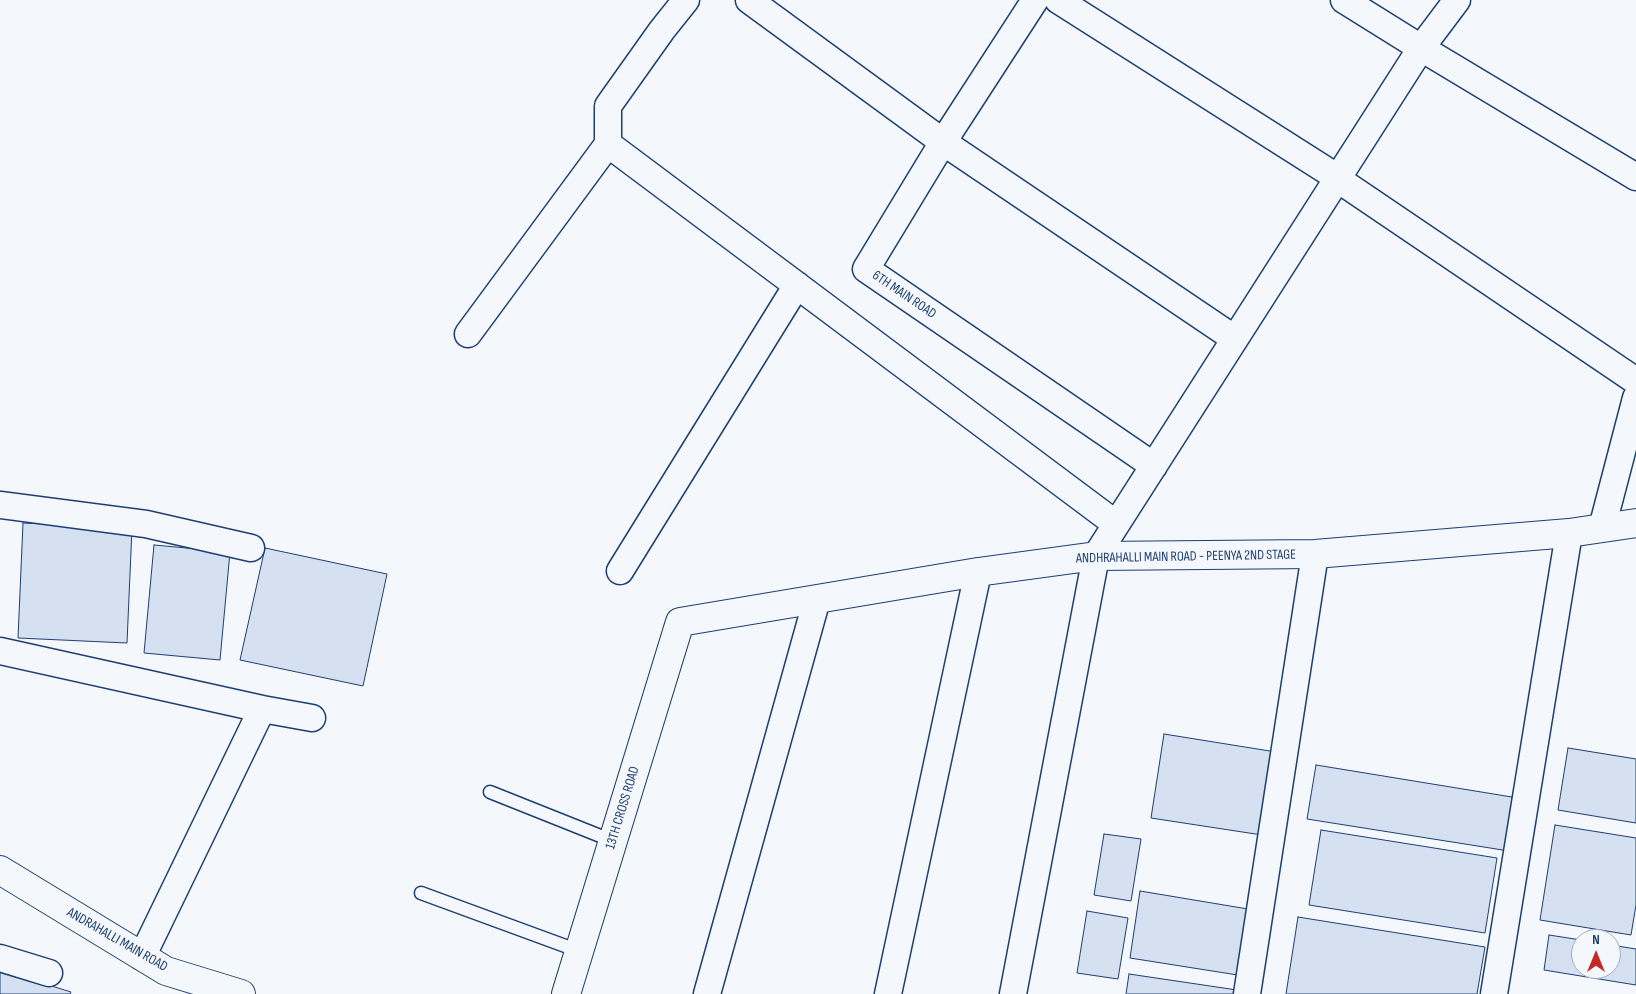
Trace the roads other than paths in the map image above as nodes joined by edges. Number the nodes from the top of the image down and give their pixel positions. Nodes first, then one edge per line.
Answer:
1 (686, 0) edge
2 (749, 0) edge
3 (1034, 0) edge
4 (1058, 0) edge
5 (1344, 0) edge
6 (1457, 0) edge
7 (1421, 48) junction
8 (943, 142) junction
9 (608, 144) junction
10 (1339, 176) junction
11 (1636, 176) edge
12 (797, 286) junction
13 (468, 334) dead end
14 (1234, 339) junction
15 (1636, 381) edge
16 (1636, 398) edge
17 (1154, 466) junction
18 (0, 505) edge
19 (1636, 523) edge
20 (1116, 524) junction
21 (1602, 528) junction
22 (1569, 533) junction
23 (251, 548) dead end
24 (1316, 554) junction
25 (1096, 556) junction
26 (620, 571) dead end
27 (978, 572) junction
28 (817, 599) junction
29 (680, 622) joint
30 (0, 651) edge
31 (262, 709) junction
32 (312, 718) dead end
33 (490, 792) dead end
34 (613, 841) junction
35 (0, 870) edge
36 (421, 893) dead end
37 (579, 951) junction
38 (142, 957) junction
39 (0, 958) edge
40 (49, 973) dead end
41 (242, 994) edge
42 (566, 994) edge
43 (707, 994) edge
44 (888, 994) edge
45 (1013, 994) edge
46 (1247, 994) edge
47 (1494, 994) edge

1 - 9 street
2 - 8 street
3 - 8 street, 6TH MAIN ROAD
4 - 10 street
5 - 7 street
6 - 7 street
7 - 10 street
7 - 11 street
8 - 14 street
8 - 17 street, 6TH MAIN ROAD
9 - 12 street
9 - 13 street
10 - 14 street
10 - 15 street
12 - 20 street
12 - 26 street
14 - 17 street
16 - 21 street
17 - 20 street
18 - 23 street
19 - 21 street, ANDHRAHALLI MAIN ROAD - PEENYA 2ND STAGE
20 - 25 street
21 - 22 street, ANDHRAHALLI MAIN ROAD - PEENYA 2ND STAGE
22 - 24 street, ANDHRAHALLI MAIN ROAD - PEENYA 2ND STAGE
22 - 47 street
24 - 25 street, ANDHRAHALLI MAIN ROAD - PEENYA 2ND STAGE
24 - 46 street
25 - 27 street, ANDHRAHALLI MAIN ROAD - PEENYA 2ND STAGE
25 - 45 street
27 - 28 street, ANDHRAHALLI MAIN ROAD - PEENYA 2ND STAGE
27 - 44 street
28 - 29 street, ANDHRAHALLI MAIN ROAD - PEENYA 2ND STAGE
28 - 43 street
29 - 34 street, 13TH CROSS ROAD
30 - 31 street
31 - 32 street
31 - 38 street
33 - 34 lane
34 - 37 street, 13TH CROSS ROAD
35 - 38 street, ANDRAHALLI MAIN ROAD
36 - 37 lane
37 - 42 street, 13TH CROSS ROAD
38 - 41 street, ANDRAHALLI MAIN ROAD
39 - 40 street

